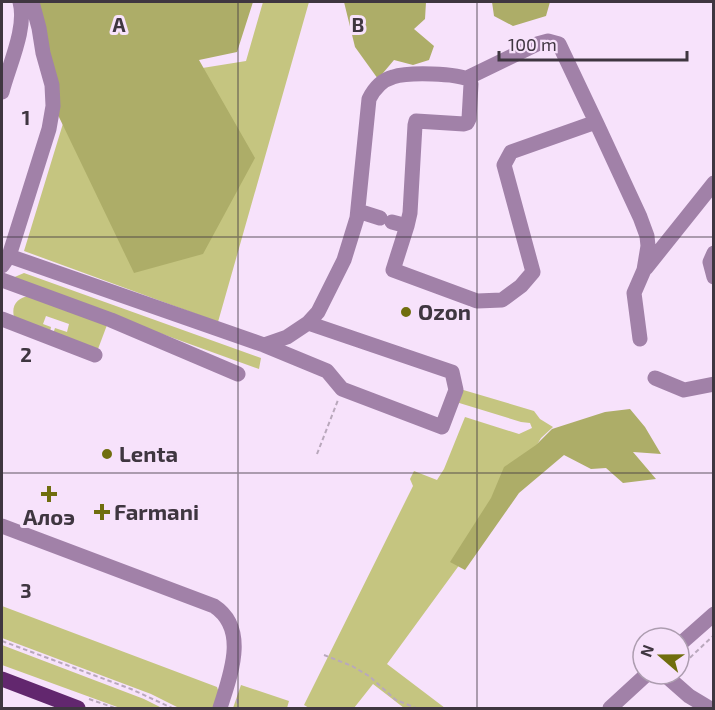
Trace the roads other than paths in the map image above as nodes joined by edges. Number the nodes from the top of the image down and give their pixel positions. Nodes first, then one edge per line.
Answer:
1 (20, 2) edge
2 (32, 2) edge
3 (467, 78) junction
4 (2, 92) edge
5 (596, 122) junction
6 (714, 183) edge
7 (358, 211) junction
8 (393, 222) junction
9 (714, 253) edge
10 (5, 261) edge
11 (644, 270) junction
12 (714, 277) edge
13 (2, 280) edge
14 (2, 320) edge
15 (308, 323) junction
16 (640, 339) dead end
17 (264, 345) junction
18 (95, 354) dead end
19 (238, 374) dead end
20 (655, 378) dead end
21 (714, 384) edge
22 (2, 526) edge
23 (714, 614) edge
24 (691, 634) edge
25 (2, 679) edge
26 (634, 686) edge
27 (678, 686) edge
28 (78, 708) edge
29 (220, 708) edge
30 (610, 708) edge
31 (707, 708) edge

1 - 4 street
2 - 10 street
3 - 5 street
3 - 7 street
3 - 8 street
5 - 8 street
5 - 11 street
6 - 11 street
7 - 8 street
7 - 15 street
9 - 12 street
10 - 17 street
11 - 16 street
13 - 19 street
14 - 18 street
15 - 17 street
15 - 17 street
20 - 21 street
22 - 29 street
23 - 24 street
25 - 28 main road
26 - 30 street
27 - 31 street

